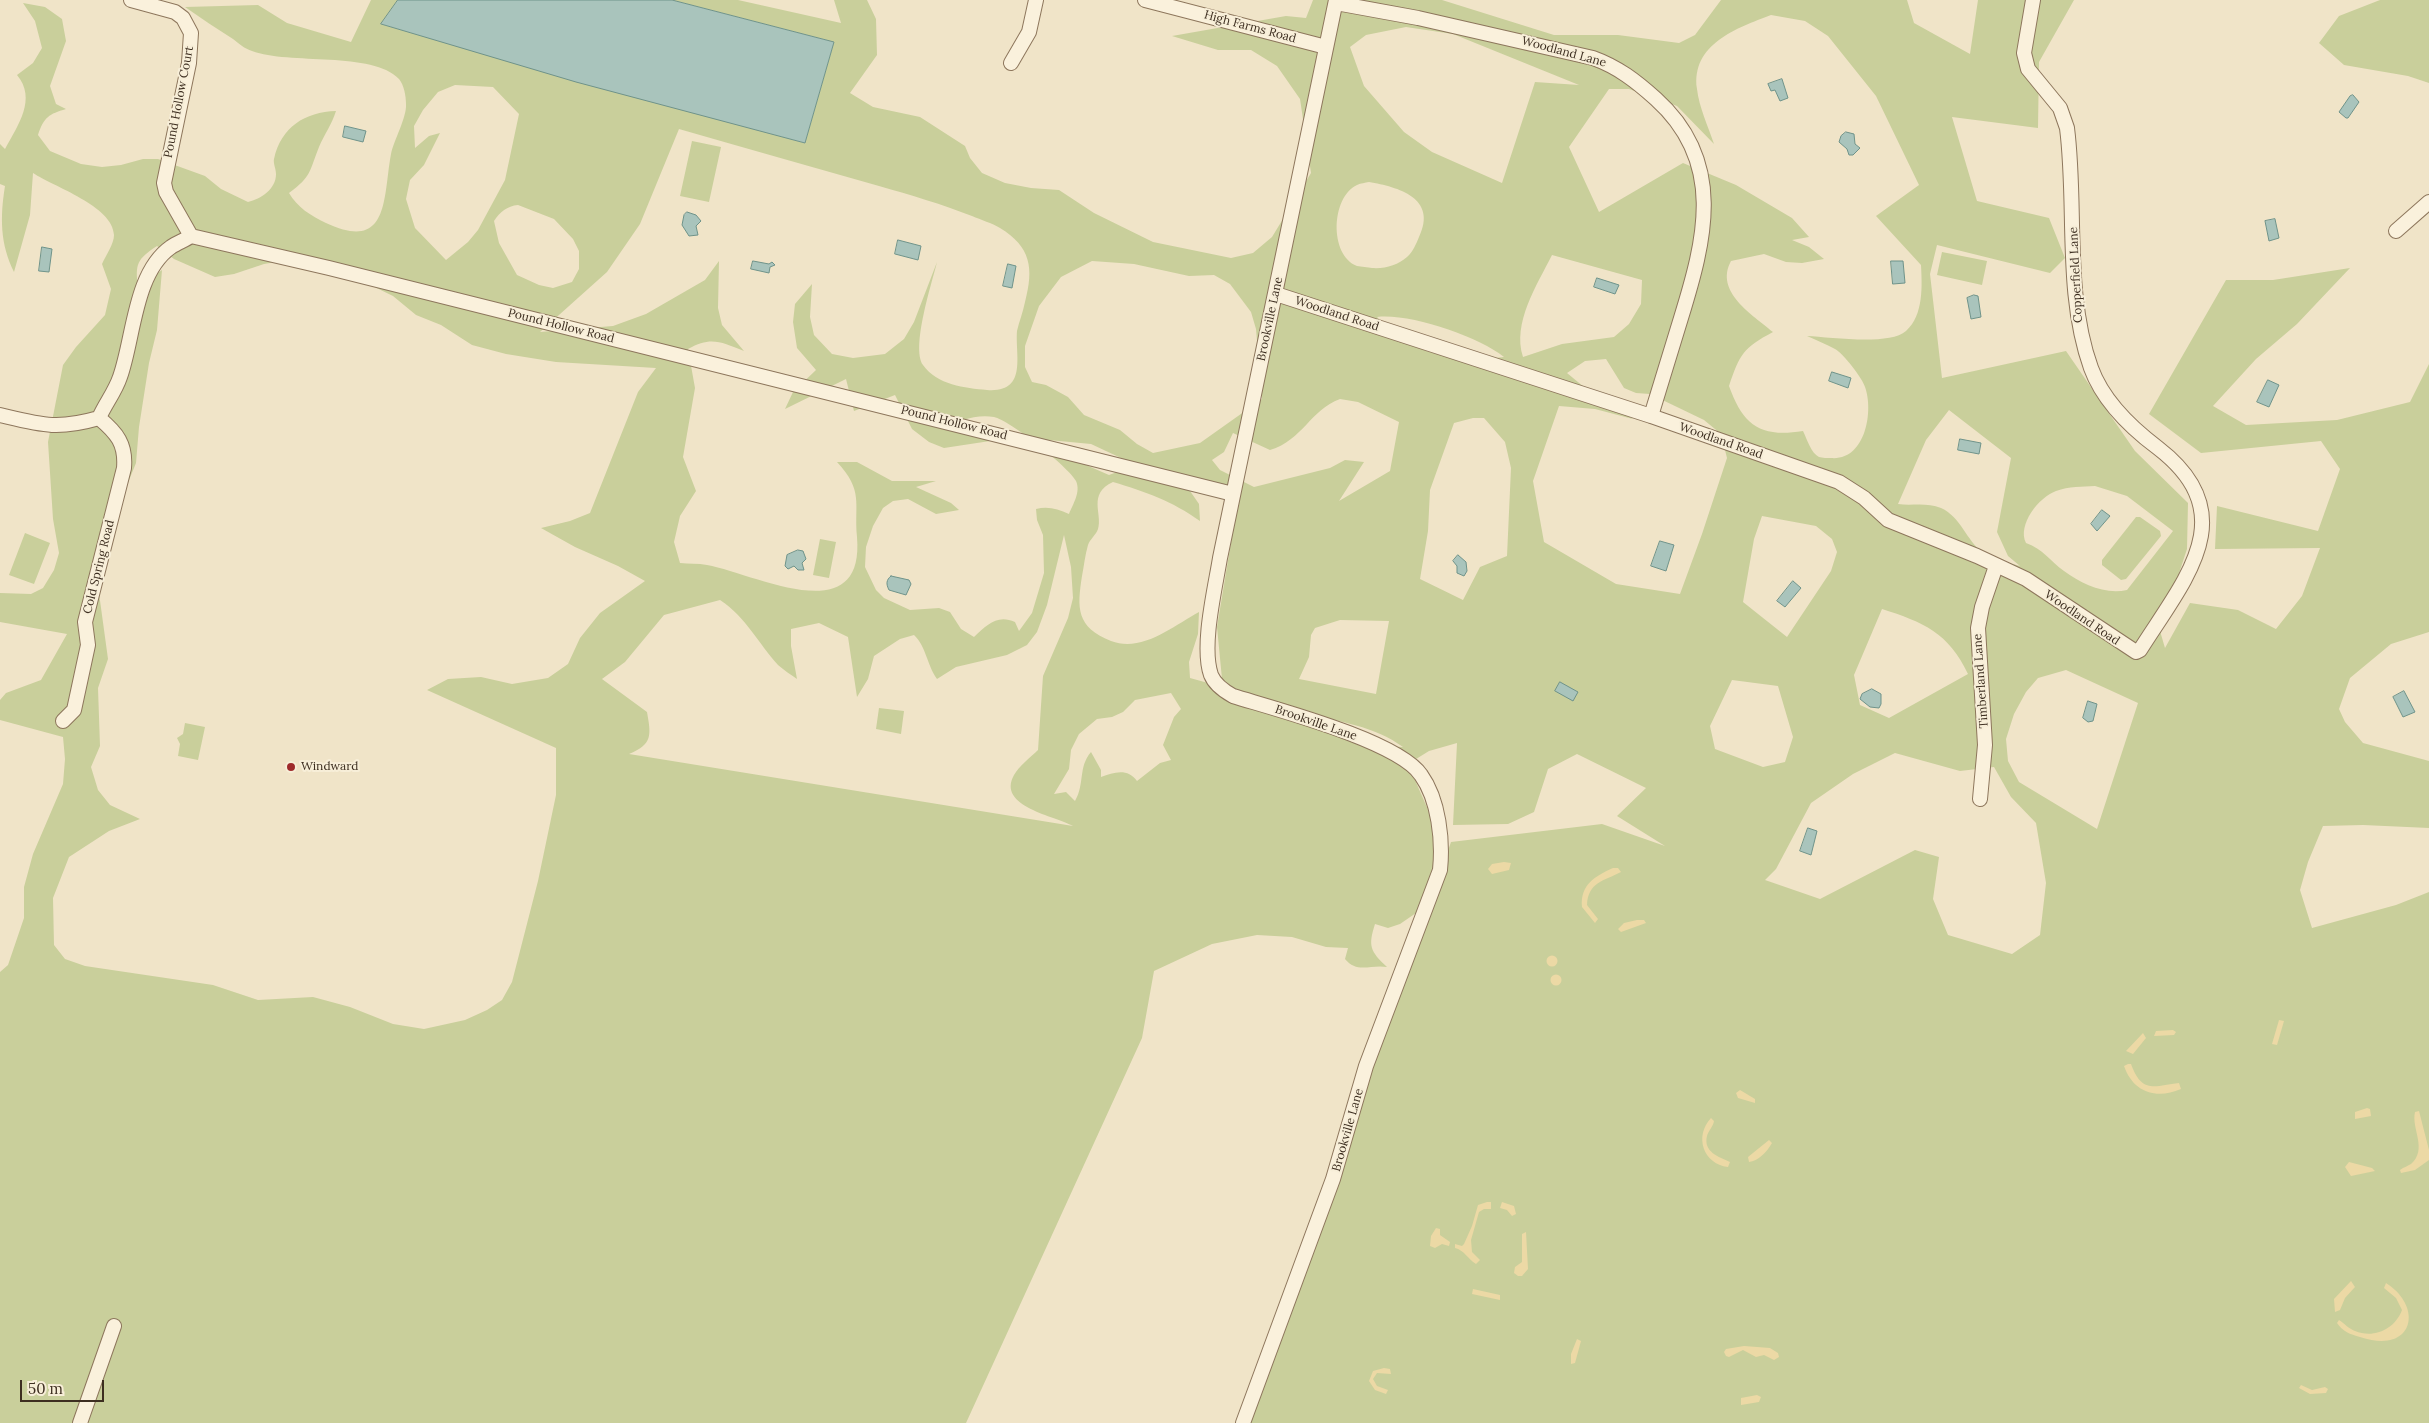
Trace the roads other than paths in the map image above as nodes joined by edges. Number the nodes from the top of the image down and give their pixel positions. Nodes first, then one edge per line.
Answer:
1 (131, 0) edge
2 (1036, 0) edge
3 (1145, 0) edge
4 (2033, 0) edge
5 (1336, 2) edge
6 (1326, 47) junction
7 (1010, 63) dead end
8 (2429, 202) edge
9 (2396, 231) dead end
10 (191, 236) junction
11 (1276, 294) junction
12 (0, 416) edge
13 (1651, 416) junction
14 (99, 418) junction
15 (1233, 494) junction
16 (1996, 566) junction
17 (2136, 652) joint
18 (63, 721) dead end
19 (1980, 799) dead end
20 (114, 1326) dead end
21 (80, 1423) edge
22 (1242, 1423) edge

1 - 10 street, Pound Hollow Court
2 - 7 street
3 - 6 street, High Farms Road
4 - 17 street, Copperfield Lane
5 - 6 street, Brookville Lane
5 - 13 street, Woodland Lane
6 - 11 street, Brookville Lane
8 - 9 street
10 - 14 street
10 - 15 street, Pound Hollow Road
11 - 13 street, Woodland Road
11 - 15 street, Brookville Lane
12 - 14 street
13 - 16 street, Woodland Road
14 - 18 street, Cold Spring Road
15 - 22 street, Brookville Lane
16 - 17 street, Woodland Road
16 - 19 street, Timberland Lane
20 - 21 street

